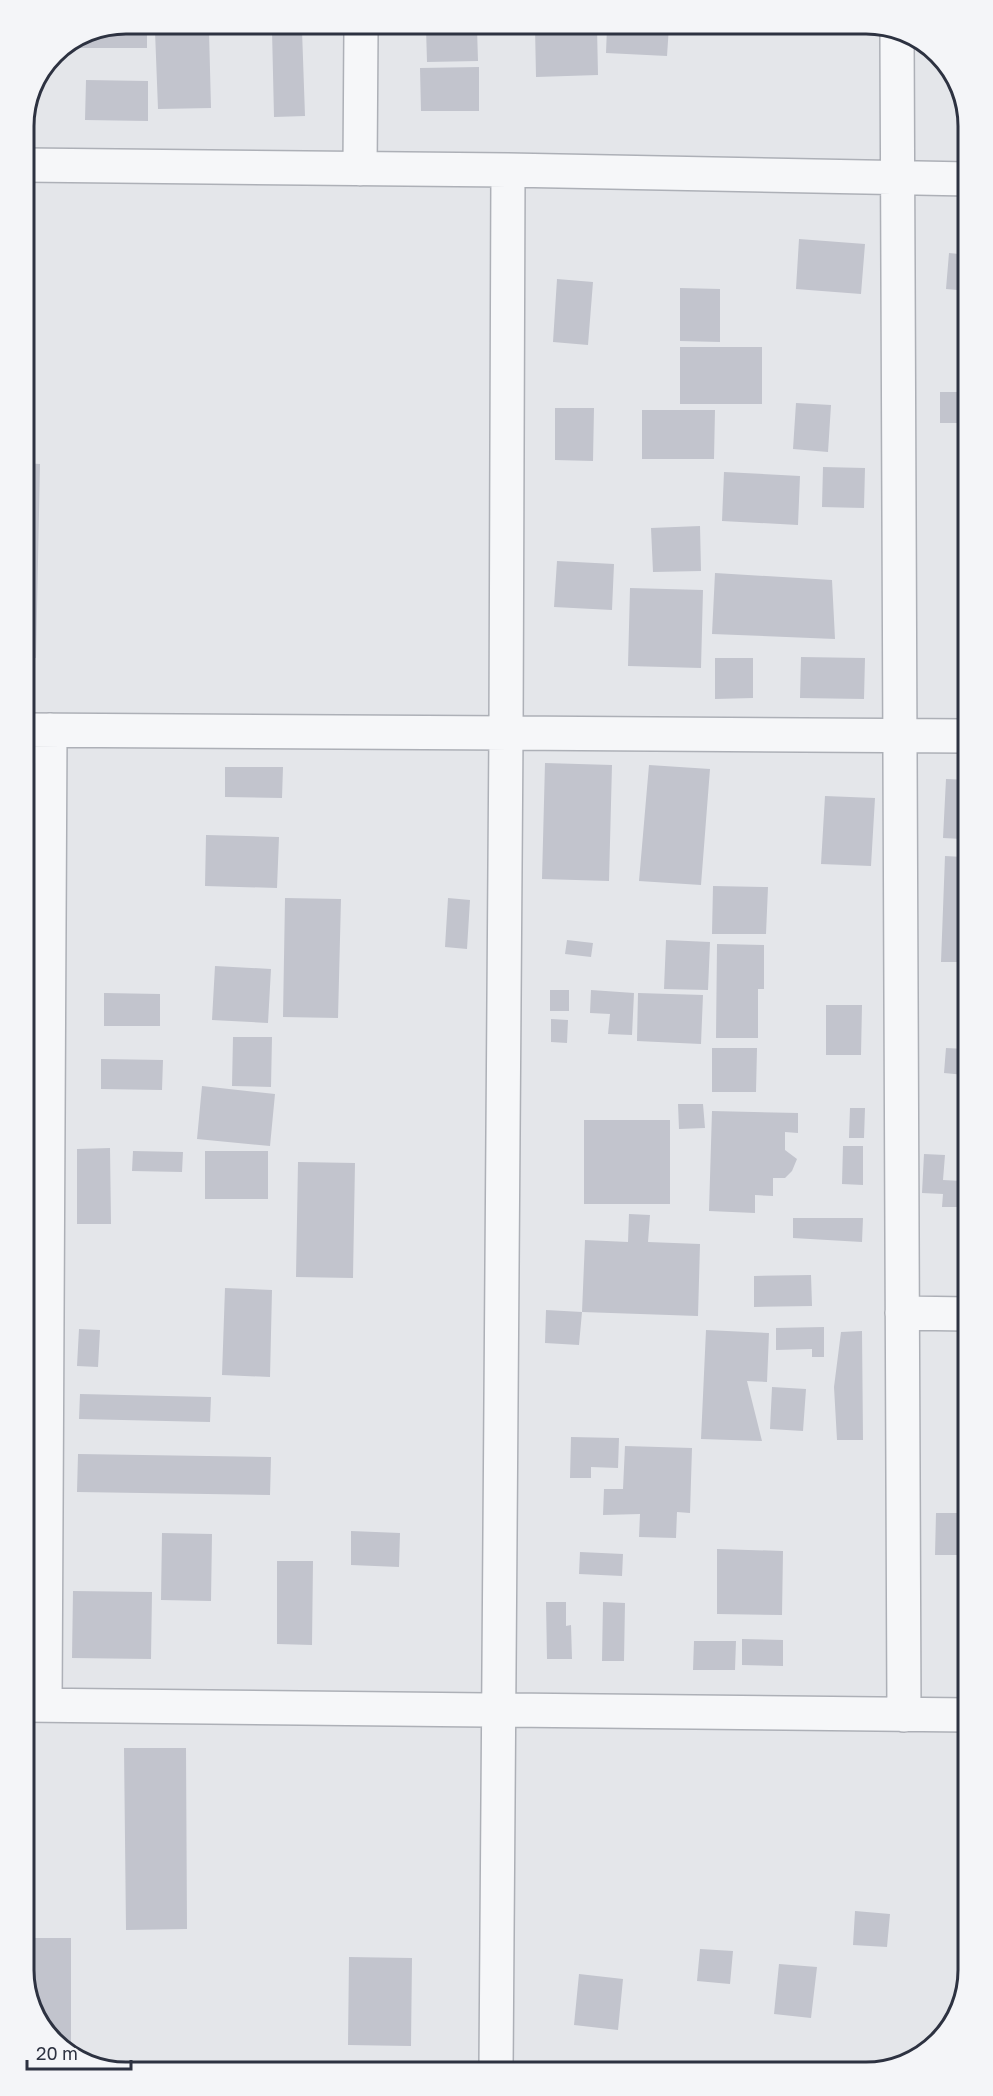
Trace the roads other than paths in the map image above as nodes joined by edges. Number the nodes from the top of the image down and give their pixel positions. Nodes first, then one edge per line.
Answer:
1 (362, 34) edge
2 (897, 39) edge
3 (35, 165) edge
4 (360, 169) junction
5 (508, 170) junction
6 (898, 179) junction
7 (958, 179) edge
8 (37, 730) edge
9 (506, 733) junction
10 (899, 735) junction
11 (958, 736) edge
12 (902, 1313) junction
13 (958, 1314) edge
14 (35, 1705) edge
15 (498, 1711) junction
16 (904, 1714) junction
17 (958, 1715) edge
18 (496, 2062) edge

1 - 4 street
2 - 6 street
3 - 4 street
4 - 5 street
5 - 6 street
5 - 9 street
6 - 7 street
6 - 10 street
8 - 9 street
8 - 14 street
9 - 10 street
9 - 15 street
10 - 11 street
10 - 12 street
12 - 13 street
12 - 16 street
14 - 15 street
15 - 16 street
15 - 18 street
16 - 17 street

